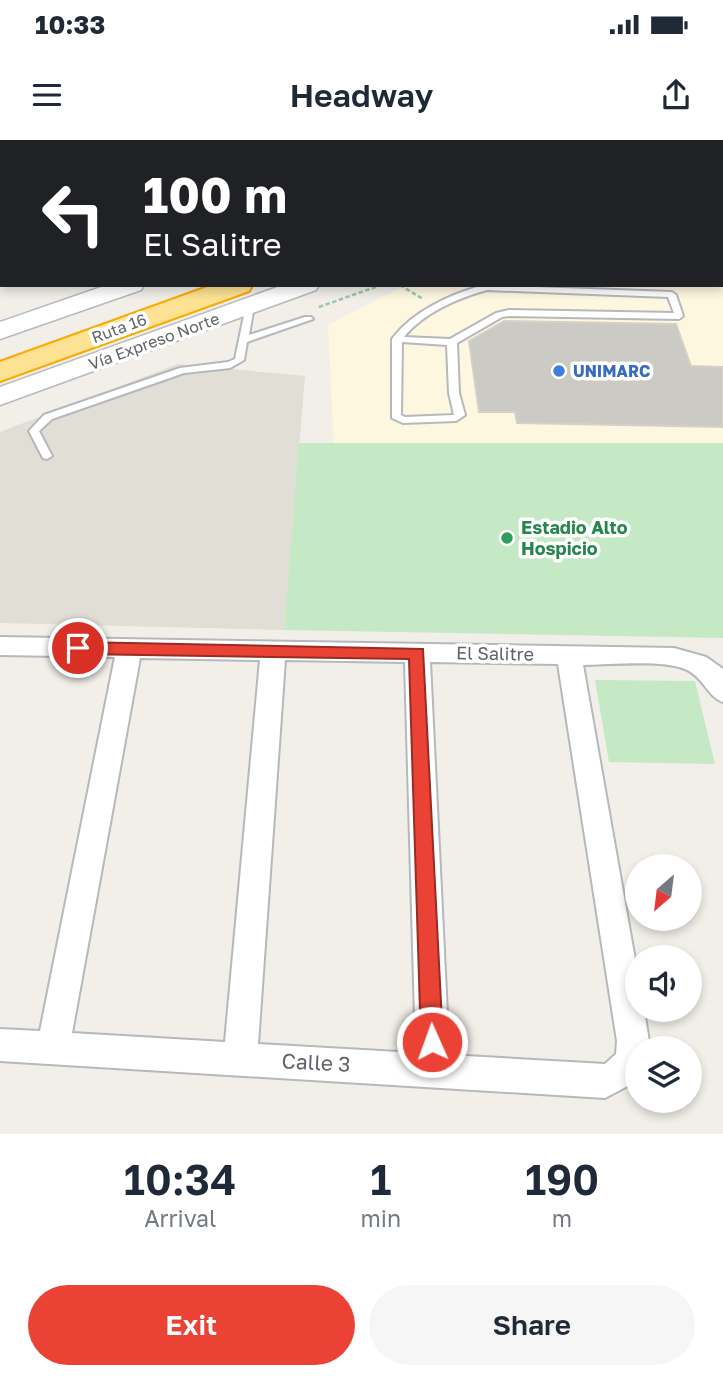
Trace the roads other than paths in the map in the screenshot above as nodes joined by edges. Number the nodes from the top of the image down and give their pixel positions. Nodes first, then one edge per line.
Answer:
1 (126, 287) edge
2 (187, 287) edge
3 (296, 287) edge
4 (671, 290) edge
5 (245, 296) edge
6 (308, 319) dead end
7 (5, 327) edge
8 (397, 339) junction
9 (243, 340) junction
10 (452, 342) junction
11 (0, 354) edge
12 (0, 372) edge
13 (0, 397) edge
14 (47, 456) dead end
15 (0, 646) edge
16 (129, 649) junction
17 (274, 651) junction
18 (417, 653) junction
19 (569, 656) junction
20 (723, 692) edge
21 (0, 1045) edge
22 (52, 1048) junction
23 (240, 1059) junction
24 (433, 1070) junction

1 - 7 main road
2 - 11 highway, Ruta 16
3 - 5 main road, Vía Expreso Norte
4 - 8 lane
4 - 10 lane
5 - 9 lane
5 - 12 highway, Ruta 16
5 - 13 main road, Vía Expreso Norte
6 - 9 lane
8 - 10 lane
8 - 10 lane
9 - 14 lane
15 - 16 street, El Salitre
16 - 17 street, El Salitre
16 - 22 street
17 - 18 street, El Salitre
17 - 23 street
18 - 19 street, El Salitre
18 - 24 street
19 - 20 street, El Salitre
19 - 24 street, Calle 3
21 - 22 street, Calle 3
22 - 23 street, Calle 3
23 - 24 street, Calle 3

